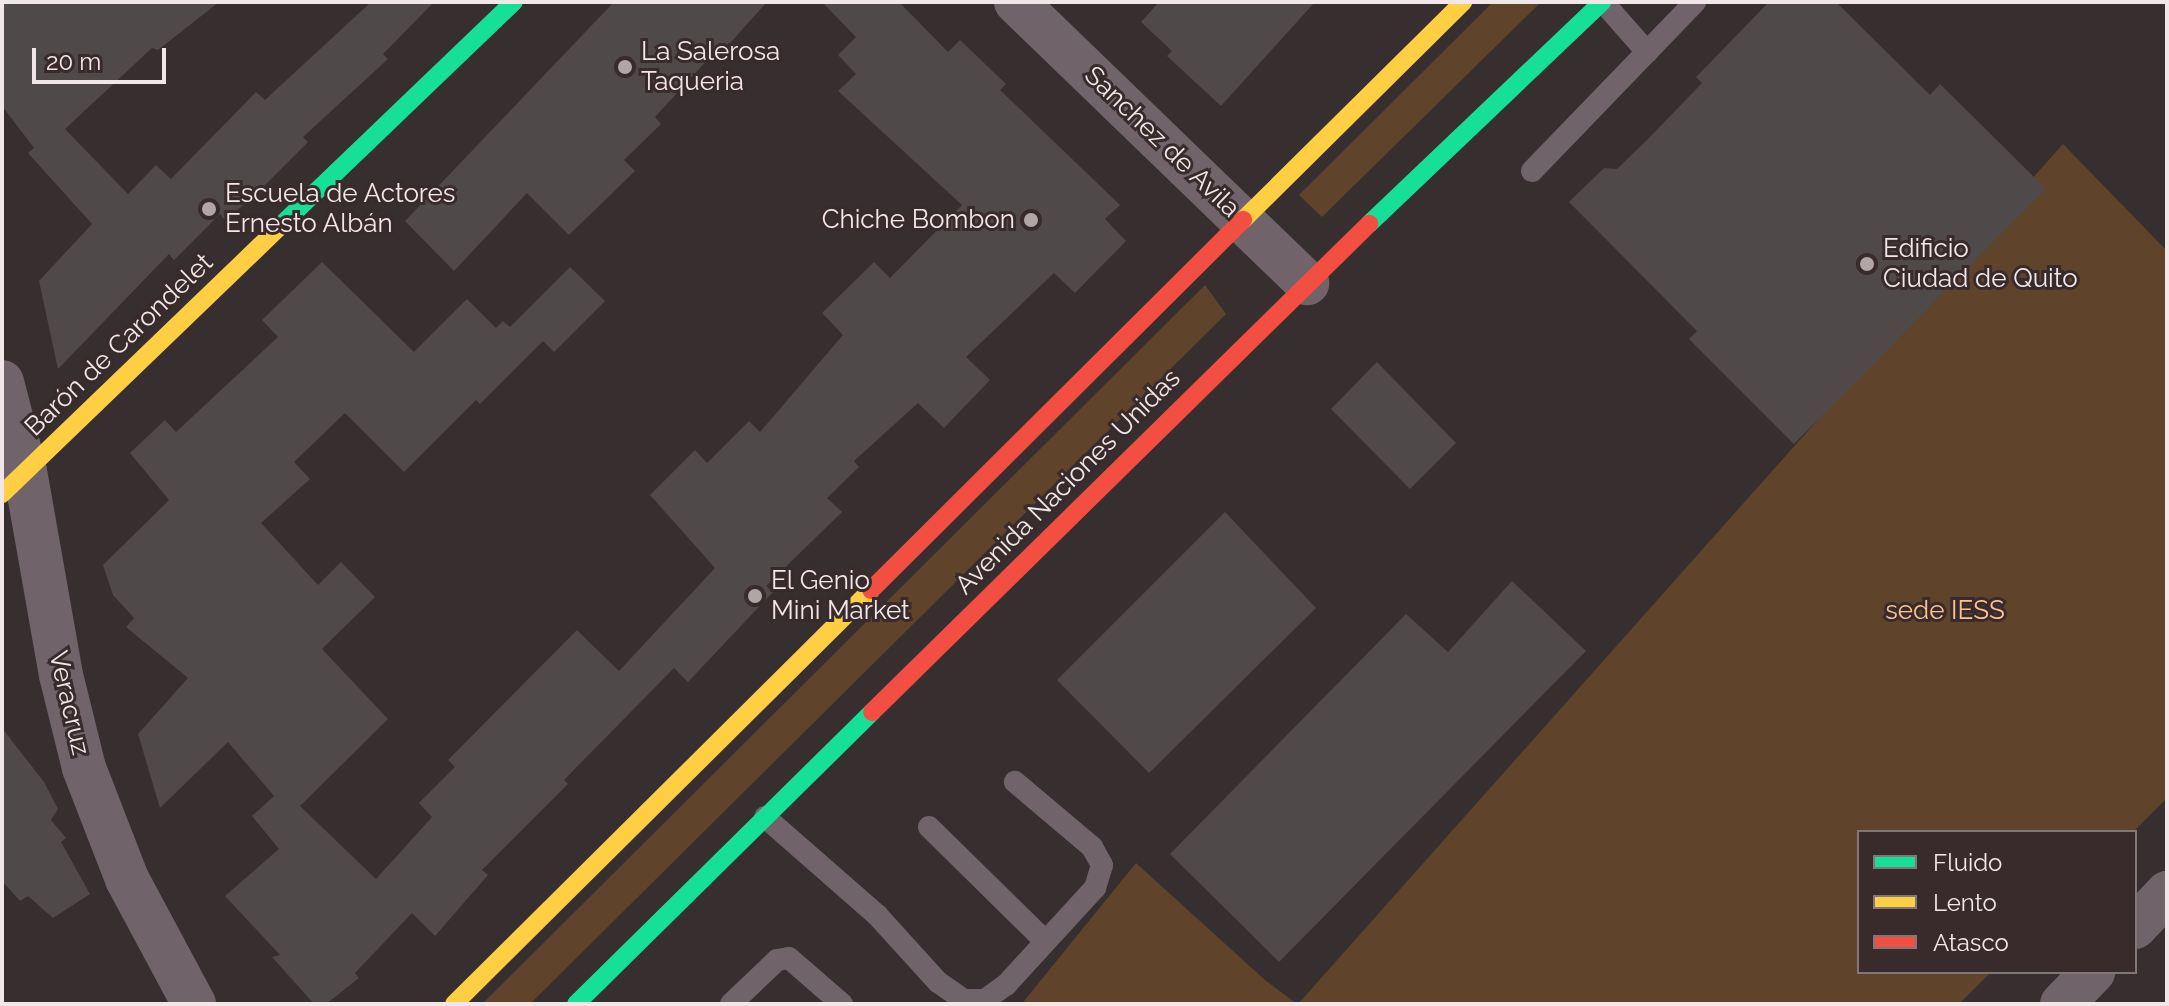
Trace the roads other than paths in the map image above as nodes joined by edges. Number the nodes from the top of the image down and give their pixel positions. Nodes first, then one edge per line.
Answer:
1 (514, 2) edge
2 (1016, 2) edge
3 (1463, 2) edge
4 (1602, 2) edge
5 (1695, 2) edge
6 (1647, 52) junction
7 (1532, 171) dead end
8 (1242, 219) junction
9 (1307, 283) junction
10 (2, 382) edge
11 (14, 483) edge
12 (1015, 782) dead end
13 (765, 817) junction
14 (929, 827) dead end
15 (2167, 893) edge
16 (2137, 925) edge
17 (1044, 940) junction
18 (2091, 974) edge
19 (194, 1004) edge
20 (454, 1004) edge
21 (576, 1004) edge
22 (731, 1004) edge
23 (842, 1004) edge
24 (2062, 1004) edge

1 - 11 main road, Barón de Carondelet
2 - 8 street, Sanchez de Avila
3 - 8 main road
4 - 6 lane
4 - 9 main road, Avenida Naciones Unidas
5 - 6 lane
6 - 7 lane
8 - 9 street, Sanchez de Avila
8 - 20 main road
9 - 13 main road, Avenida Naciones Unidas
10 - 11 street, Veracruz
11 - 19 street, Veracruz
12 - 17 lane
13 - 17 lane
13 - 21 main road, Avenida Naciones Unidas
14 - 17 lane
15 - 16 street
18 - 24 street
22 - 23 lane

